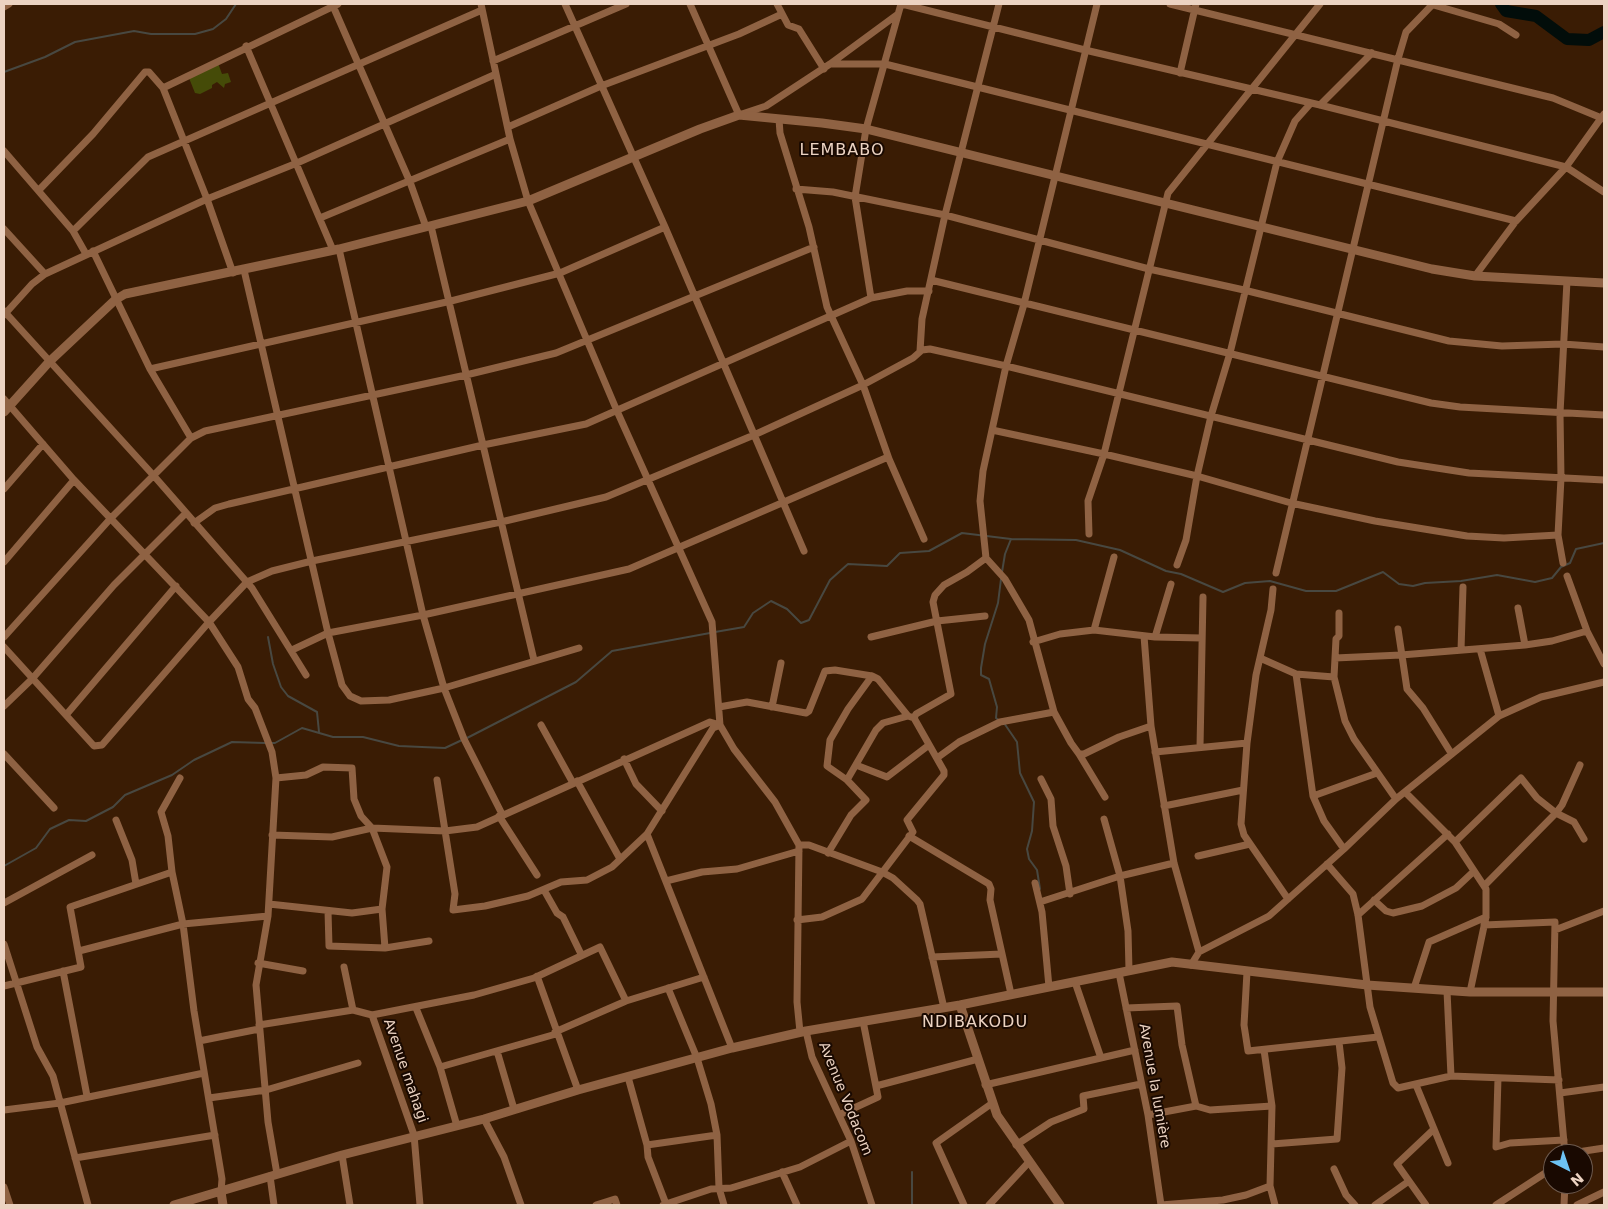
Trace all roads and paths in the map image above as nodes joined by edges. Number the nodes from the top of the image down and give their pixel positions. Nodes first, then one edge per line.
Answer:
1 (9, 4) edge
2 (565, 4) edge
3 (626, 4) edge
4 (690, 4) edge
5 (777, 4) edge
6 (904, 4) edge
7 (999, 4) edge
8 (1097, 4) edge
9 (1170, 4) edge
10 (1320, 4) edge
11 (1432, 4) edge
12 (336, 5) edge
13 (4, 7) edge
14 (481, 7) edge
15 (1196, 7) edge
16 (782, 14) junction
17 (898, 14) junction
18 (575, 26) junction
19 (992, 27) junction
20 (1295, 34) junction
21 (1516, 35) dead end
22 (708, 44) junction
23 (246, 46) junction
24 (1086, 50) junction
25 (1372, 53) junction
26 (1398, 59) junction
27 (493, 61) junction
28 (884, 64) junction
29 (359, 65) junction
30 (827, 67) junction
31 (1180, 73) junction
32 (496, 74) junction
33 (602, 86) junction
34 (162, 88) junction
35 (976, 88) junction
36 (1251, 88) junction
37 (271, 103) junction
38 (1311, 103) junction
39 (1320, 105) junction
40 (1071, 112) junction
41 (739, 115) junction
42 (1603, 117) edge
43 (779, 119) junction
44 (1383, 122) junction
45 (385, 124) junction
46 (508, 127) junction
47 (866, 129) junction
48 (510, 139) junction
49 (184, 140) junction
50 (1208, 145) junction
51 (4, 151) edge
52 (962, 154) junction
53 (632, 157) junction
54 (1277, 162) junction
55 (297, 163) junction
56 (1566, 167) junction
57 (1055, 176) junction
58 (410, 182) junction
59 (1368, 185) junction
60 (796, 189) junction
61 (39, 190) junction
62 (1604, 192) edge
63 (856, 197) junction
64 (207, 199) junction
65 (528, 201) junction
66 (1166, 203) junction
67 (945, 215) junction
68 (320, 218) junction
69 (1516, 221) junction
70 (429, 226) junction
71 (665, 227) junction
72 (1260, 227) junction
73 (4, 229) edge
74 (73, 231) junction
75 (1040, 240) junction
76 (814, 247) junction
77 (336, 249) junction
78 (1352, 250) junction
79 (89, 253) junction
80 (1149, 269) junction
81 (244, 270) junction
82 (233, 273) junction
83 (560, 273) junction
84 (45, 274) junction
85 (1475, 276) junction
86 (931, 280) junction
87 (1567, 281) junction
88 (1604, 283) edge
89 (1244, 290) junction
90 (929, 291) junction
91 (694, 297) junction
92 (871, 298) junction
93 (115, 300) junction
94 (451, 301) junction
95 (1024, 304) junction
96 (4, 313) edge
97 (1338, 314) junction
98 (831, 317) junction
99 (357, 322) junction
100 (1136, 330) junction
101 (587, 341) junction
102 (263, 343) junction
103 (1563, 344) junction
104 (1604, 347) edge
105 (920, 351) junction
106 (1230, 353) junction
107 (49, 362) junction
108 (722, 364) junction
109 (1006, 366) junction
110 (150, 369) junction
111 (466, 375) junction
112 (1323, 376) junction
113 (863, 385) junction
114 (1119, 392) junction
115 (374, 395) junction
116 (6, 406) edge
117 (617, 411) junction
118 (1560, 413) junction
119 (1604, 415) edge
120 (279, 416) junction
121 (1211, 416) junction
122 (992, 430) junction
123 (754, 435) junction
124 (191, 438) junction
125 (1307, 438) junction
126 (43, 444) junction
127 (483, 445) junction
128 (1104, 454) junction
129 (888, 457) junction
130 (389, 468) junction
131 (154, 476) junction
132 (1197, 476) junction
133 (1561, 478) junction
134 (74, 480) junction
135 (647, 480) junction
136 (1604, 480) edge
137 (4, 489) edge
138 (296, 489) junction
139 (783, 502) junction
140 (1291, 502) junction
141 (186, 513) junction
142 (111, 518) junction
143 (501, 522) junction
144 (194, 523) junction
145 (1088, 534) dead end
146 (1558, 536) junction
147 (924, 539) dead end
148 (407, 542) junction
149 (677, 548) junction
150 (804, 551) dead end
151 (145, 553) junction
152 (1114, 557) dead end
153 (986, 558) junction
154 (312, 561) junction
155 (4, 562) edge
156 (1563, 563) dead end
157 (1177, 565) dead end
158 (1276, 573) dead end
159 (1567, 576) dead end
160 (247, 582) junction
161 (1171, 584) dead end
162 (176, 586) junction
163 (1463, 587) dead end
164 (1273, 589) dead end
165 (517, 593) junction
166 (1203, 597) dead end
167 (1518, 608) dead end
168 (1339, 613) dead end
169 (423, 616) junction
170 (985, 616) dead end
171 (937, 621) junction
172 (209, 622) junction
173 (1398, 629) dead end
174 (1094, 630) junction
175 (1587, 631) junction
176 (328, 633) junction
177 (1144, 636) junction
178 (4, 637) edge
179 (871, 637) dead end
180 (1155, 637) junction
181 (1202, 638) junction
182 (1033, 642) junction
183 (1525, 645) junction
184 (4, 647) edge
185 (580, 648) dead end
186 (1480, 649) junction
187 (292, 650) junction
188 (1461, 650) junction
189 (1401, 655) junction
190 (1260, 658) junction
191 (1334, 658) junction
192 (534, 660) junction
193 (781, 663) dead end
194 (1604, 664) edge
195 (1296, 674) junction
196 (306, 675) dead end
197 (872, 676) junction
198 (1334, 677) junction
199 (32, 679) junction
200 (1604, 682) edge
201 (444, 688) junction
202 (4, 706) edge
203 (719, 707) junction
204 (772, 707) junction
205 (1054, 712) junction
206 (66, 715) junction
207 (1499, 716) junction
208 (911, 717) junction
209 (542, 725) dead end
210 (720, 725) junction
211 (1151, 726) junction
212 (1247, 743) junction
213 (929, 745) junction
214 (1200, 747) junction
215 (1155, 752) junction
216 (1451, 753) junction
217 (4, 754) edge
218 (1080, 754) junction
219 (937, 758) junction
220 (624, 759) junction
221 (856, 765) junction
222 (1580, 765) dead end
223 (1377, 773) junction
224 (180, 778) dead end
225 (276, 778) junction
226 (1041, 779) dead end
227 (437, 780) dead end
228 (848, 780) junction
229 (575, 782) junction
230 (1243, 790) junction
231 (1406, 792) junction
232 (1313, 796) junction
233 (1105, 797) dead end
234 (1396, 799) junction
235 (1164, 806) junction
236 (54, 808) dead end
237 (662, 811) junction
238 (1556, 813) junction
239 (501, 815) junction
240 (1104, 819) dead end
241 (116, 820) dead end
242 (372, 828) junction
243 (445, 831) junction
244 (647, 834) junction
245 (1448, 834) junction
246 (272, 835) junction
247 (910, 836) junction
248 (1584, 839) dead end
249 (1455, 842) junction
250 (1250, 844) junction
251 (799, 848) junction
252 (1344, 849) junction
253 (828, 854) junction
254 (92, 855) dead end
255 (1198, 856) dead end
256 (620, 859) junction
257 (1174, 863) junction
258 (1327, 864) junction
259 (172, 872) junction
260 (882, 872) junction
261 (1473, 872) junction
262 (537, 876) dead end
263 (1120, 876) junction
264 (666, 881) junction
265 (1035, 883) dead end
266 (136, 884) junction
267 (1484, 886) junction
268 (544, 890) junction
269 (1070, 894) junction
270 (1288, 899) junction
271 (1374, 900) junction
272 (1040, 902) junction
273 (4, 903) edge
274 (269, 904) junction
275 (382, 909) junction
276 (328, 911) junction
277 (1604, 911) edge
278 (1358, 915) junction
279 (268, 916) junction
280 (1486, 918) junction
281 (797, 920) junction
282 (183, 924) junction
283 (1484, 926) junction
284 (1555, 930) junction
285 (429, 941) dead end
286 (4, 944) edge
287 (385, 948) junction
288 (79, 950) junction
289 (1199, 952) junction
290 (582, 954) junction
291 (1002, 954) junction
292 (932, 957) junction
293 (258, 963) junction
294 (1191, 965) junction
295 (344, 967) dead end
296 (303, 970) dead end
297 (1129, 970) junction
298 (63, 971) junction
299 (1119, 972) junction
300 (1247, 972) junction
301 (537, 976) junction
302 (704, 977) junction
303 (1074, 982) junction
304 (14, 983) junction
305 (1366, 985) junction
306 (4, 986) edge
307 (1049, 987) junction
308 (668, 988) junction
309 (1414, 988) junction
310 (1448, 991) junction
311 (1554, 991) junction
312 (1470, 992) junction
313 (1604, 992) edge
314 (1011, 994) junction
315 (626, 1002) junction
316 (960, 1005) junction
317 (416, 1008) junction
318 (944, 1008) junction
319 (1126, 1008) junction
320 (353, 1010) junction
321 (372, 1015) junction
322 (863, 1021) junction
323 (259, 1027) junction
324 (803, 1031) junction
325 (556, 1033) junction
326 (1378, 1037) junction
327 (199, 1041) junction
328 (1338, 1042) junction
329 (732, 1048) junction
330 (1135, 1050) junction
331 (1264, 1050) junction
332 (497, 1051) junction
333 (697, 1058) junction
334 (1101, 1058) junction
335 (978, 1059) junction
336 (358, 1063) dead end
337 (440, 1067) junction
338 (204, 1073) junction
339 (1452, 1076) junction
340 (628, 1077) junction
341 (1498, 1078) junction
342 (1559, 1080) junction
343 (1141, 1084) junction
344 (985, 1085) junction
345 (1416, 1085) junction
346 (876, 1086) junction
347 (1604, 1087) edge
348 (266, 1090) junction
349 (578, 1090) junction
350 (1560, 1093) junction
351 (86, 1096) junction
352 (208, 1098) junction
353 (60, 1103) junction
354 (991, 1104) junction
355 (1196, 1106) junction
356 (1272, 1106) junction
357 (514, 1109) junction
358 (4, 1110) edge
359 (838, 1115) junction
360 (1148, 1115) junction
361 (484, 1119) junction
362 (456, 1126) junction
363 (1434, 1129) junction
364 (215, 1135) junction
365 (414, 1135) junction
366 (717, 1135) junction
367 (1564, 1140) junction
368 (851, 1141) junction
369 (648, 1144) junction
370 (1272, 1144) junction
371 (1565, 1144) edge
372 (1016, 1145) junction
373 (342, 1155) junction
374 (75, 1158) junction
375 (1029, 1162) junction
376 (1448, 1163) dead end
377 (1334, 1168) dead end
378 (782, 1172) junction
379 (273, 1175) junction
380 (1543, 1175) edge
381 (1409, 1181) junction
382 (1270, 1186) junction
383 (4, 1187) edge
384 (719, 1188) junction
385 (221, 1192) junction
386 (1604, 1192) edge
387 (1501, 1204) edge
388 (10, 1205) edge
389 (88, 1205) edge
390 (174, 1205) edge
391 (223, 1205) edge
392 (274, 1205) edge
393 (350, 1205) edge
394 (420, 1205) edge
395 (521, 1205) edge
396 (596, 1205) edge
397 (617, 1205) edge
398 (665, 1205) edge
399 (724, 1205) edge
400 (797, 1205) edge
401 (872, 1205) edge
402 (964, 1205) edge
403 (988, 1205) edge
404 (1060, 1205) edge
405 (1161, 1205) edge
406 (1275, 1205) edge
407 (1355, 1205) edge
408 (1375, 1205) edge
409 (1426, 1205) edge
410 (1577, 1205) edge

1 - 13 street
2 - 18 street
3 - 18 street
4 - 22 street
5 - 16 street
6 - 17 street
6 - 19 street
7 - 19 street
8 - 24 street
9 - 15 street
10 - 20 street
11 - 21 street
11 - 26 street
12 - 23 street
12 - 29 street
14 - 27 street
14 - 29 street
15 - 20 street
15 - 31 street
16 - 22 street
16 - 30 street
17 - 28 street
17 - 30 street
18 - 27 street
18 - 33 street
19 - 24 street
19 - 35 street
20 - 25 street
20 - 36 street
22 - 33 street
22 - 41 street
23 - 34 street
23 - 37 street
24 - 31 street
24 - 40 street
25 - 26 street
25 - 39 street
26 - 42 street
26 - 44 street
27 - 32 street
28 - 30 street
28 - 35 street
28 - 47 street
29 - 37 street
29 - 45 street
30 - 41 street
31 - 36 street
32 - 45 street
32 - 46 street
33 - 46 street
33 - 53 street
34 - 49 street
34 - 61 street
35 - 40 street
35 - 52 street
36 - 38 street
36 - 50 street
37 - 49 street
37 - 55 street
38 - 39 street
38 - 54 street
39 - 44 street
40 - 50 street
40 - 57 street
41 - 43 street
41 - 53 street
42 - 56 street
43 - 47 street
43 - 60 street
44 - 56 street
44 - 59 street
45 - 55 street
45 - 58 street
46 - 48 street
47 - 52 street
47 - 63 street
48 - 58 street
48 - 65 street
49 - 64 street
49 - 74 street
50 - 54 street
50 - 66 street
51 - 61 street
52 - 57 street
52 - 67 street
53 - 65 street
53 - 71 street
54 - 59 street
54 - 72 street
55 - 64 street
55 - 68 street
56 - 62 street
56 - 69 street
57 - 66 street
57 - 75 street
58 - 68 street
58 - 70 street
59 - 69 street
59 - 78 street
60 - 63 street
60 - 76 street
61 - 74 street
63 - 67 street
63 - 92 street
64 - 79 street
64 - 82 street
65 - 70 street
65 - 83 street
66 - 72 street
66 - 80 street
67 - 75 street
67 - 86 street
68 - 77 street
69 - 85 street
70 - 77 street
70 - 94 street
71 - 83 street
71 - 91 street
72 - 78 street
72 - 89 street
73 - 84 street
74 - 79 street
75 - 80 street
75 - 95 street
76 - 91 street
76 - 98 street
77 - 81 street
77 - 99 street
78 - 85 street
78 - 97 street
79 - 84 street
79 - 93 street
80 - 89 street
80 - 100 street
81 - 82 street
81 - 102 street
82 - 93 street
83 - 94 street
83 - 101 street
84 - 96 street
85 - 87 street
86 - 90 street
86 - 95 street
87 - 88 street
87 - 103 street
89 - 97 street
89 - 106 street
90 - 92 street
90 - 105 street
91 - 101 street
91 - 108 street
92 - 98 street
93 - 107 street
93 - 110 street
94 - 99 street
94 - 111 street
95 - 100 street
95 - 109 street
96 - 107 street
97 - 103 street
97 - 112 street
98 - 108 street
98 - 113 street
99 - 102 street
99 - 115 street
100 - 106 street
100 - 114 street
101 - 111 street
101 - 117 street
102 - 110 street
102 - 120 street
103 - 104 street
103 - 118 street
105 - 109 street
105 - 113 street
106 - 112 street
106 - 121 street
107 - 116 street
107 - 131 street
108 - 117 street
108 - 123 street
109 - 114 street
109 - 122 street
110 - 124 street
111 - 115 street
111 - 127 street
112 - 118 street
112 - 125 street
113 - 123 street
113 - 129 street
114 - 121 street
114 - 128 street
115 - 120 street
115 - 130 street
116 - 126 street
117 - 127 street
117 - 135 street
118 - 119 street
118 - 133 street
120 - 124 street
120 - 138 street
121 - 125 street
121 - 132 street
122 - 128 street
122 - 153 street
123 - 135 street
123 - 139 street
124 - 131 street
125 - 133 street
125 - 140 street
126 - 134 street
126 - 137 street
127 - 130 street
127 - 143 street
128 - 132 street
128 - 145 street
129 - 139 street
129 - 147 street
130 - 138 street
130 - 148 street
131 - 141 street
131 - 142 street
132 - 140 street
132 - 157 street
133 - 136 street
133 - 146 street
134 - 142 street
134 - 155 street
135 - 143 street
135 - 149 street
138 - 144 street
138 - 154 street
139 - 149 street
139 - 150 street
140 - 146 street
140 - 158 street
141 - 144 street
141 - 151 street
142 - 151 street
142 - 178 street
143 - 148 street
143 - 165 street
144 - 160 street
146 - 156 street
148 - 154 street
148 - 169 street
149 - 165 street
149 - 203 street
151 - 162 street
151 - 199 street
152 - 174 street
153 - 171 street
153 - 182 street
154 - 160 street
154 - 176 street
159 - 175 street
160 - 172 street
160 - 187 street
161 - 180 street
162 - 172 street
162 - 206 street
163 - 188 street
164 - 190 street
165 - 169 street
165 - 192 street
166 - 181 street
167 - 183 street
168 - 191 street
169 - 176 street
169 - 201 street
170 - 171 street
171 - 179 street
171 - 208 street
172 - 206 street
172 - 225 street
173 - 189 street
174 - 177 street
174 - 182 street
175 - 183 street
175 - 194 street
176 - 187 street
176 - 201 street
177 - 180 street
177 - 211 street
180 - 181 street
181 - 214 street
182 - 205 street
183 - 186 street
184 - 199 street
185 - 192 street
186 - 188 street
186 - 207 street
187 - 196 street
188 - 189 street
189 - 191 street
189 - 216 street
190 - 195 street
190 - 212 street
191 - 198 street
192 - 201 street
193 - 204 street
195 - 198 street
195 - 232 street
197 - 204 street
197 - 208 street
197 - 228 street
198 - 223 street
199 - 202 street
199 - 206 street
200 - 207 street
201 - 239 street
203 - 204 street
203 - 210 street
205 - 218 street
205 - 219 street
207 - 216 street
208 - 213 street
208 - 221 street
209 - 229 street
210 - 220 street
210 - 237 street
210 - 251 street
211 - 215 street
211 - 218 street
212 - 214 street
212 - 230 street
213 - 219 street
213 - 221 street
214 - 215 street
215 - 235 street
216 - 231 street
217 - 236 street
218 - 233 street
219 - 247 street
220 - 229 street
220 - 237 street
221 - 228 street
222 - 238 street
223 - 232 street
223 - 234 street
224 - 259 street
225 - 242 street
225 - 246 street
226 - 269 street
227 - 243 street
228 - 253 street
229 - 239 street
229 - 256 street
230 - 235 street
230 - 250 street
231 - 234 street
231 - 245 street
232 - 252 street
234 - 252 street
235 - 257 street
237 - 244 street
238 - 248 street
238 - 249 street
238 - 267 street
239 - 243 street
239 - 262 street
240 - 263 street
241 - 266 street
242 - 243 street
242 - 246 street
242 - 275 street
243 - 268 street
244 - 256 street
244 - 264 street
245 - 249 street
245 - 271 street
246 - 274 street
247 - 260 street
247 - 291 street
249 - 261 street
250 - 255 street
250 - 270 street
251 - 253 street
251 - 264 street
251 - 281 street, Avenue Vodacom
252 - 258 street
253 - 260 street
254 - 273 street
256 - 268 street
257 - 263 street
257 - 289 street
258 - 270 street
258 - 278 street
259 - 266 street
259 - 282 street
260 - 281 street
260 - 292 street
261 - 267 street
261 - 271 street
263 - 269 street
263 - 297 street
264 - 302 street
265 - 272 street
266 - 288 street
267 - 280 street
268 - 290 street
269 - 272 street
270 - 289 street
271 - 278 street
272 - 307 street
274 - 276 street
274 - 279 street
275 - 276 street
275 - 287 street
276 - 287 street
277 - 284 street
278 - 305 street
279 - 282 street
279 - 293 street
280 - 283 street
280 - 309 street
281 - 324 street, Avenue Vodacom
282 - 288 street
282 - 327 street
283 - 284 street
283 - 312 street
284 - 311 street
285 - 287 street
286 - 304 street
288 - 298 street
289 - 294 street
290 - 301 street
290 - 315 street
291 - 292 street
291 - 314 street
292 - 318 street
293 - 296 street
293 - 323 street
294 - 297 street
294 - 300 street
295 - 320 street
297 - 299 street
298 - 304 street
298 - 351 street
299 - 303 street
299 - 319 street, Avenue la lumière
300 - 305 street
300 - 331 street
301 - 317 street
301 - 325 street
302 - 308 street
302 - 329 street
303 - 307 street
303 - 334 street
304 - 306 street
304 - 353 street
305 - 309 street
305 - 326 street
307 - 314 street
308 - 315 street
308 - 333 street
309 - 310 street
310 - 312 street
310 - 339 street
311 - 312 street
311 - 313 street
311 - 342 street
314 - 316 street
315 - 325 street
316 - 318 street
316 - 335 street
317 - 321 street
317 - 337 street
318 - 322 street
319 - 330 street, Avenue la lumière
319 - 355 street
320 - 321 street
320 - 323 street
321 - 365 street, Avenue mahagi
322 - 324 street
322 - 346 street
323 - 327 street
323 - 348 street
324 - 329 street
324 - 359 street, Avenue Vodacom
325 - 332 street
325 - 349 street
326 - 328 street
326 - 345 street
327 - 338 street
328 - 331 street
328 - 370 street
329 - 333 street
330 - 334 street
330 - 343 street, Avenue la lumière
331 - 356 street
332 - 337 street
332 - 357 street
333 - 340 street
333 - 366 street
334 - 344 street
335 - 344 street
335 - 346 street
336 - 348 street
337 - 362 street
338 - 351 street
338 - 352 street
339 - 341 street
339 - 345 street
340 - 349 street
340 - 369 street
341 - 342 street
341 - 367 street
342 - 350 street
343 - 360 street, Avenue la lumière
343 - 372 street
344 - 354 street
345 - 363 street
346 - 359 street
347 - 350 street
348 - 352 street
348 - 379 street
349 - 357 street
350 - 367 street
351 - 353 street
352 - 364 street
353 - 358 street
353 - 374 street
354 - 372 street
354 - 402 street
355 - 356 street
355 - 360 street
356 - 370 street
357 - 361 street
359 - 368 street, Avenue Vodacom
360 - 405 street, Avenue la lumière
361 - 362 street
361 - 395 street
362 - 365 street
363 - 376 street
363 - 381 street
364 - 374 street
364 - 385 street
365 - 373 street
365 - 394 street, Avenue mahagi
366 - 369 street
366 - 384 street
367 - 371 street
368 - 378 street
368 - 401 street, Avenue Vodacom
369 - 398 street
370 - 382 street
372 - 375 street
373 - 379 street
373 - 393 street
374 - 389 street
375 - 403 street
375 - 404 street
377 - 407 street
378 - 384 street
378 - 400 street
379 - 385 street
379 - 392 street
380 - 387 street
381 - 408 street
381 - 409 street
382 - 405 street
382 - 406 street
383 - 388 street
384 - 398 street
384 - 399 street
385 - 390 street
385 - 391 street
386 - 410 street
396 - 397 street

